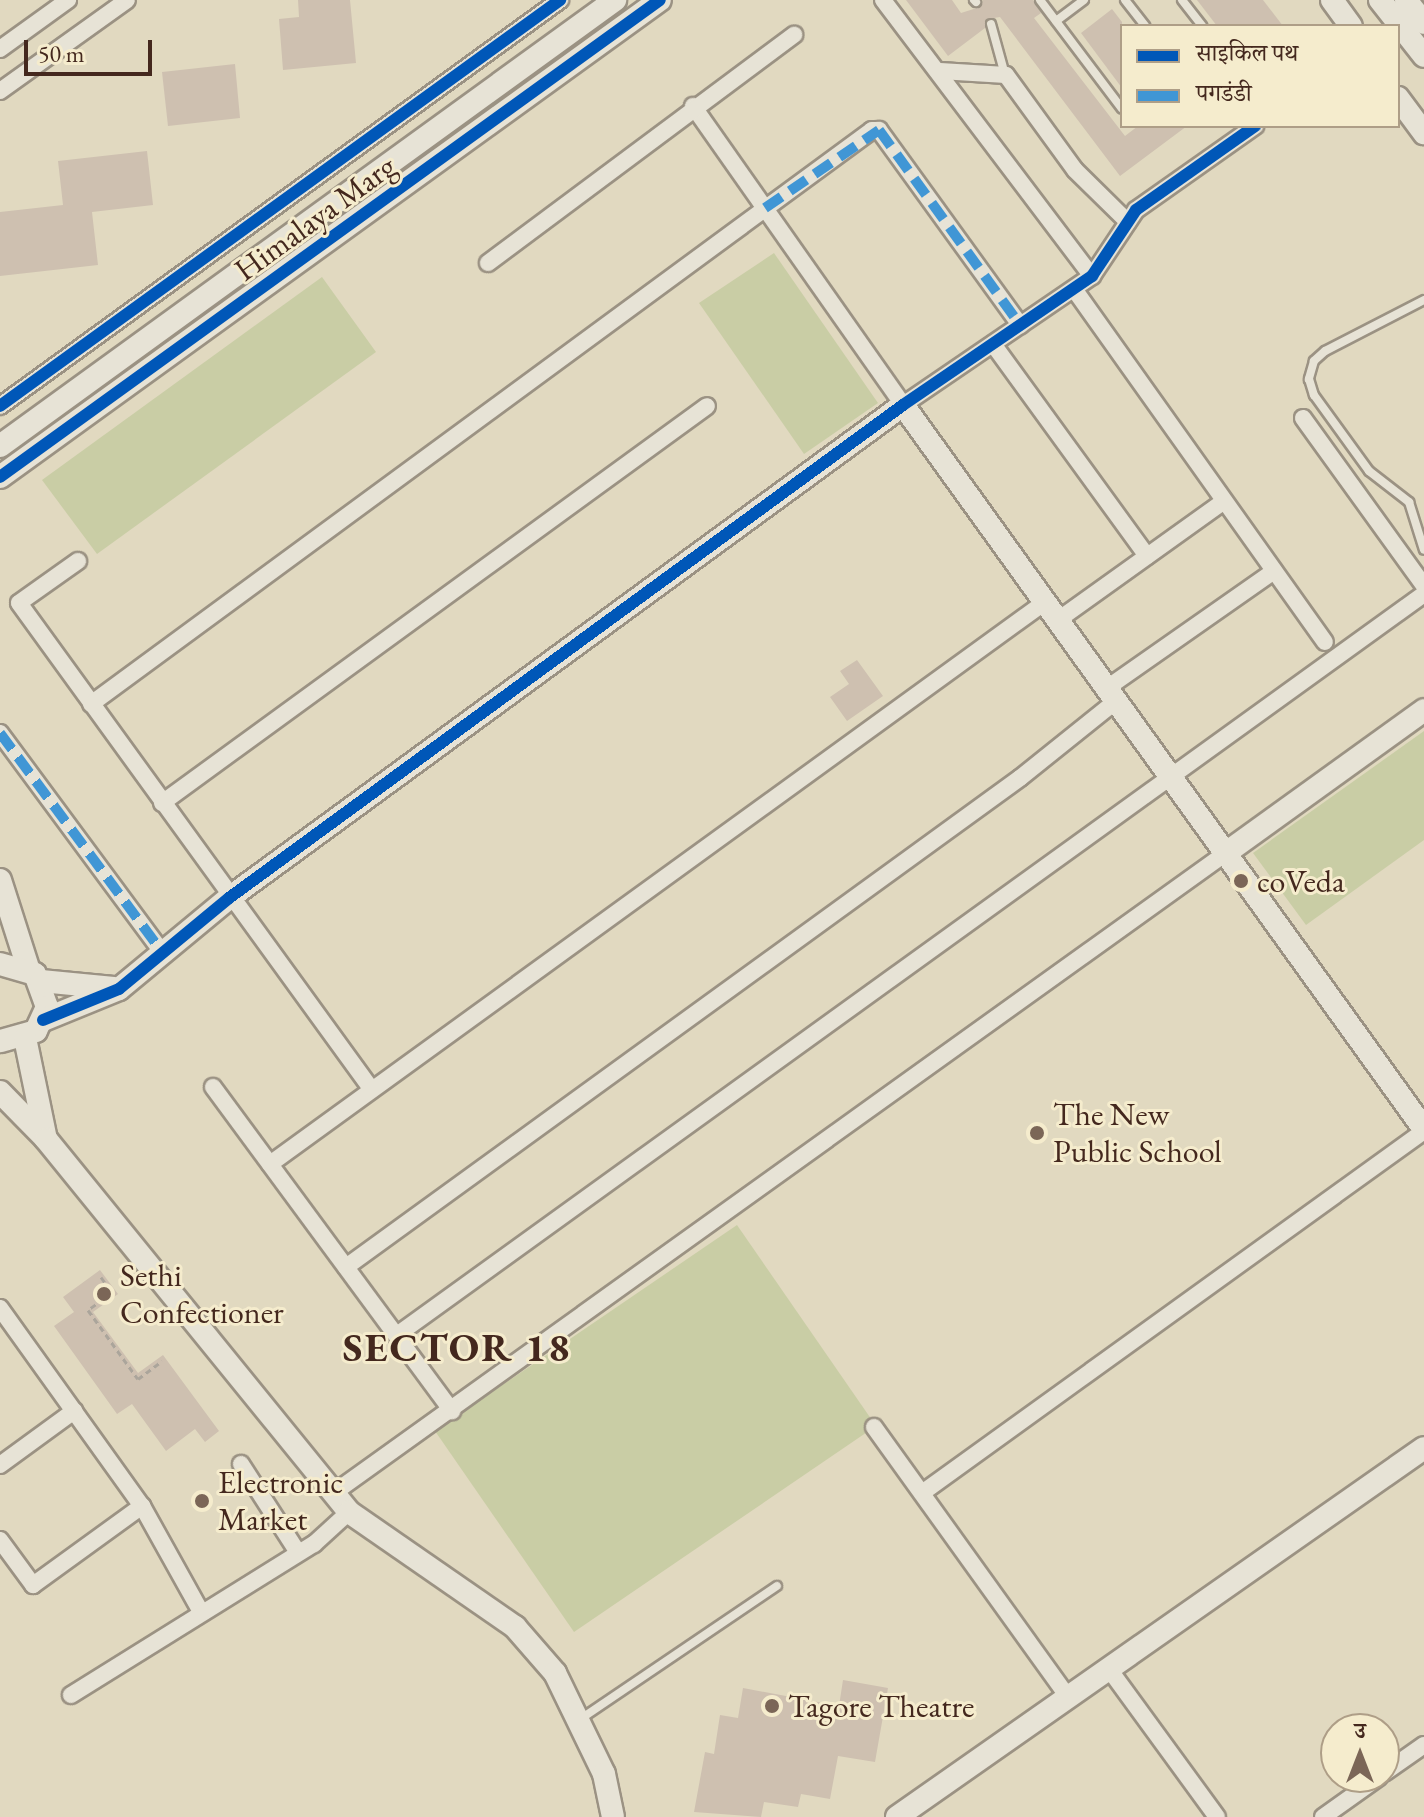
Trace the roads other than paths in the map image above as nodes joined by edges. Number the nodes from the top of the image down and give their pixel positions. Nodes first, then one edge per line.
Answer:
1 (68, 0) edge
2 (127, 0) edge
3 (560, 0) edge
4 (615, 0) edge
5 (660, 0) edge
6 (883, 0) edge
7 (1040, 0) edge
8 (1084, 0) edge
9 (1125, 0) edge
10 (1182, 0) edge
11 (1332, 0) edge
12 (1380, 0) edge
13 (1406, 0) edge
14 (1056, 21) junction
15 (1424, 23) edge
16 (991, 24) dead end
17 (1143, 24) edge
18 (1200, 24) edge
19 (1350, 24) edge
20 (1399, 24) edge
21 (1400, 25) edge
22 (794, 35) dead end
23 (0, 49) edge
24 (1424, 56) edge
25 (940, 71) junction
26 (1006, 75) junction
27 (0, 91) edge
28 (1400, 101) edge
29 (693, 106) junction
30 (1120, 106) edge
31 (1252, 128) edge
32 (1424, 133) edge
33 (765, 208) junction
34 (1128, 222) junction
35 (488, 263) dead end
36 (1092, 276) junction
37 (1074, 289) junction
38 (1424, 300) edge
39 (1020, 325) junction
40 (993, 344) junction
41 (903, 405) junction
42 (0, 406) edge
43 (707, 406) dead end
44 (1303, 418) dead end
45 (0, 446) edge
46 (0, 477) edge
47 (1224, 501) junction
48 (1424, 550) edge
49 (1147, 556) junction
50 (78, 561) dead end
51 (1274, 571) junction
52 (1424, 586) edge
53 (1424, 594) edge
54 (1052, 611) junction
55 (1325, 642) dead end
56 (1112, 695) junction
57 (91, 704) junction
58 (1424, 710) edge
59 (0, 733) edge
60 (1169, 774) junction
61 (162, 803) junction
62 (1226, 853) junction
63 (0, 880) edge
64 (229, 898) junction
65 (163, 953) junction
66 (0, 964) edge
67 (34, 975) junction
68 (119, 989) junction
69 (43, 1020) junction
70 (25, 1038) junction
71 (0, 1041) edge
72 (213, 1087) dead end
73 (372, 1090) junction
74 (0, 1092) edge
75 (1424, 1130) edge
76 (46, 1139) junction
77 (270, 1164) junction
78 (346, 1267) junction
79 (0, 1309) edge
80 (397, 1335) junction
81 (74, 1411) junction
82 (452, 1411) junction
83 (874, 1427) dead end
84 (1424, 1448) edge
85 (241, 1464) dead end
86 (0, 1465) edge
87 (335, 1492) junction
88 (922, 1493) junction
89 (142, 1506) junction
90 (349, 1512) junction
91 (0, 1540) edge
92 (297, 1551) junction
93 (777, 1586) dead end
94 (201, 1612) junction
95 (1109, 1669) junction
96 (71, 1695) dead end
97 (1068, 1697) junction
98 (578, 1720) junction
99 (1424, 1745) edge
100 (1400, 1762) edge
101 (1357, 1793) edge
102 (613, 1817) edge
103 (897, 1817) edge
104 (1217, 1817) edge
105 (1323, 1817) edge

1 - 23 street
2 - 27 street
3 - 42 street
4 - 45 street, Himalaya Marg
5 - 46 street, Himalaya Marg
6 - 25 street
7 - 14 lane
8 - 14 lane
9 - 17 lane
10 - 18 lane
11 - 19 street
12 - 20 street
13 - 15 street
14 - 30 lane
16 - 26 lane
21 - 24 street
22 - 29 street
25 - 26 street
25 - 36 street
26 - 34 street
28 - 32 street
29 - 33 street
29 - 35 street
31 - 34 street
33 - 39 street
33 - 41 street
33 - 57 street
34 - 36 street
36 - 37 street
37 - 39 street
37 - 47 street
38 - 48 lane
39 - 40 street
40 - 41 street
40 - 49 street
41 - 54 street
41 - 64 street
43 - 61 street
44 - 52 street
47 - 49 street
47 - 51 street
49 - 54 street
50 - 57 street
51 - 55 street
51 - 56 street
53 - 60 street
54 - 56 street
54 - 73 street
56 - 60 street
56 - 78 street
57 - 61 street
58 - 62 street
59 - 65 street
60 - 62 street
60 - 80 street
61 - 64 street
62 - 75 street
62 - 82 street
63 - 67 street
64 - 65 street
64 - 73 street
65 - 68 street
66 - 67 street
67 - 68 street
67 - 69 street
68 - 69 street
69 - 70 street
70 - 71 street
70 - 76 street
72 - 77 street
73 - 77 street
74 - 76 street
75 - 88 street
76 - 87 street
77 - 78 street
78 - 80 street
79 - 81 street
80 - 82 street
81 - 86 street
81 - 89 street
82 - 87 street
83 - 88 street
84 - 95 street
85 - 92 street
87 - 90 street
88 - 97 street
89 - 91 street
89 - 94 street
90 - 92 street
90 - 98 street
92 - 94 street
93 - 98 lane
94 - 96 street
95 - 97 street
95 - 104 street
97 - 103 street
98 - 102 street
99 - 100 street
101 - 105 street

